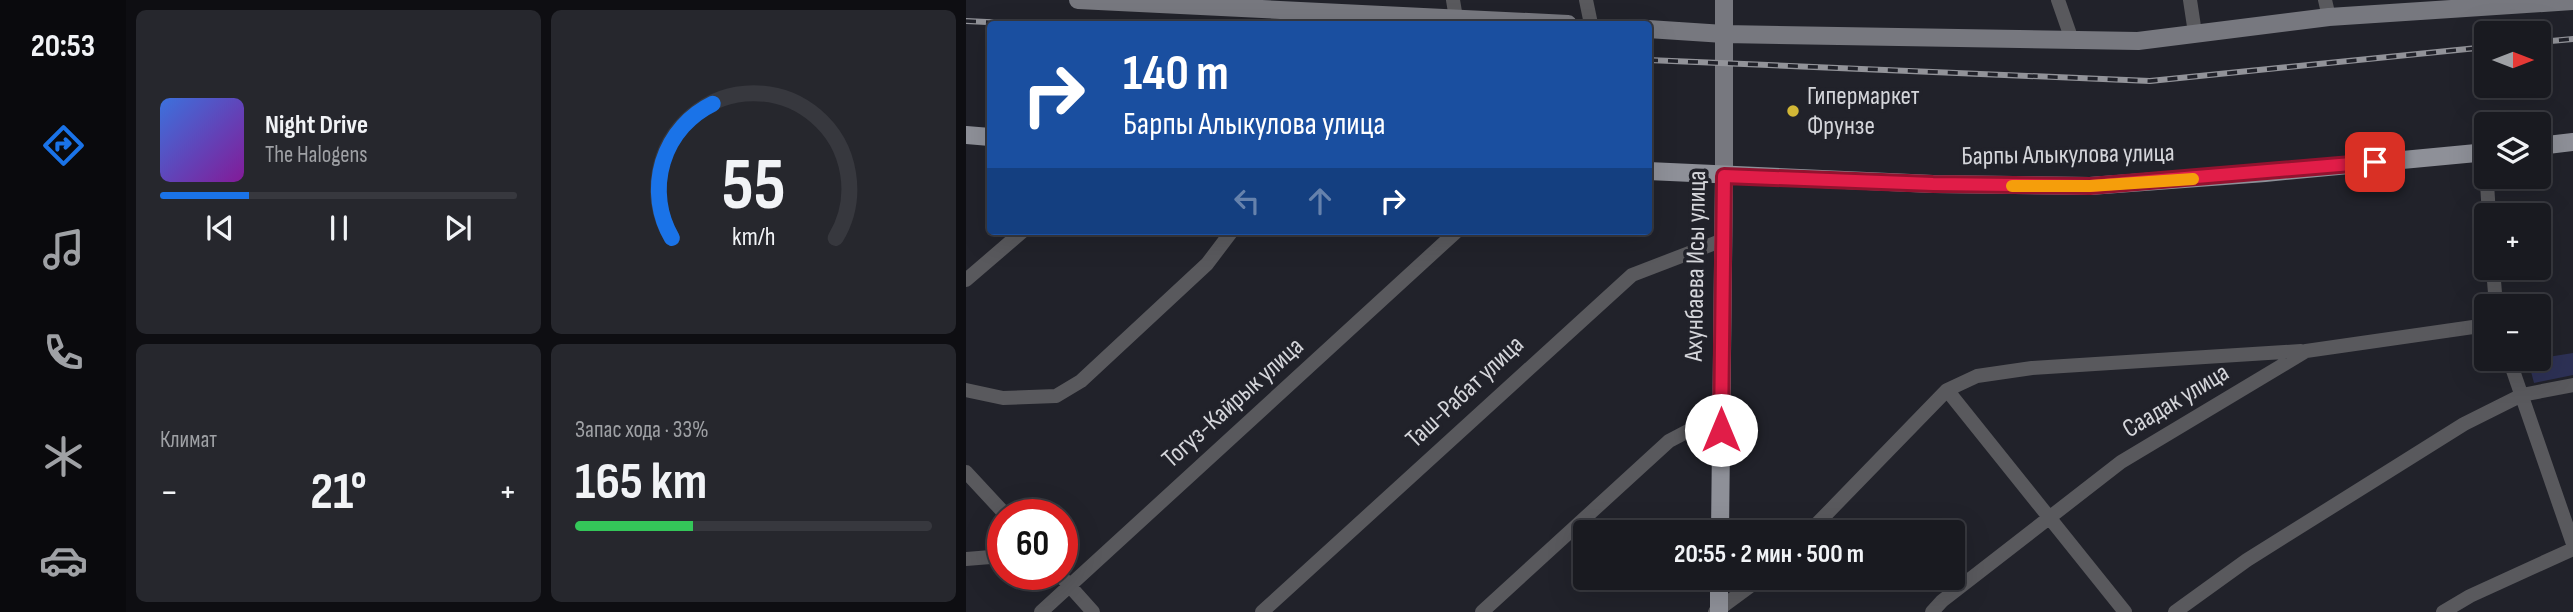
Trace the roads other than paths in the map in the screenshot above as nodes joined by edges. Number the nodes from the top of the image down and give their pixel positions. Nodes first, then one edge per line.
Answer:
1 (1078, 0) edge
2 (1586, 0) edge
3 (1724, 0) edge
4 (2058, 0) edge
5 (2190, 0) edge
6 (2573, 1) edge
7 (1190, 2) edge
8 (2466, 5) edge
9 (1324, 6) edge
10 (1454, 9) edge
11 (2327, 9) edge
12 (1545, 21) edge
13 (1590, 21) edge
14 (1652, 29) edge
15 (2195, 33) junction
16 (1724, 34) junction
17 (2072, 40) junction
18 (966, 135) edge
19 (987, 137) edge
20 (2573, 142) edge
21 (2551, 145) edge
22 (2474, 153) edge
23 (1652, 171) edge
24 (1724, 176) junction
25 (1018, 235) edge
26 (1230, 235) edge
27 (1453, 235) edge
28 (1723, 240) junction
29 (966, 281) edge
30 (2474, 327) edge
31 (2306, 351) junction
32 (2513, 371) edge
33 (2573, 384) edge
34 (966, 390) edge
35 (1947, 390) junction
36 (2522, 395) junction
37 (1721, 430) junction
38 (966, 472) edge
39 (991, 499) edge
40 (2050, 516) junction
41 (1720, 520) edge
42 (1821, 520) edge
43 (2573, 547) edge
44 (987, 557) edge
45 (966, 559) edge
46 (1078, 578) edge
47 (1065, 590) edge
48 (1073, 590) edge
49 (1719, 590) edge
50 (1745, 590) edge
51 (1718, 611) edge
52 (1041, 612) edge
53 (1093, 612) edge
54 (1262, 612) edge
55 (1482, 612) edge
56 (1931, 612) edge
57 (2125, 612) edge
58 (2175, 612) edge
59 (2442, 612) edge

1 - 7 street
2 - 13 street
3 - 16 street, Ахунбаева Исы улица
4 - 17 street
5 - 15 street
6 - 8 street
7 - 9 street
8 - 11 street
9 - 10 street
10 - 12 street
11 - 15 street
14 - 16 street
15 - 17 street
16 - 17 street
16 - 24 street, Ахунбаева Исы улица
18 - 19 main road
20 - 21 main road
22 - 24 main road, Барпы Алыкулова улица
23 - 24 main road, Барпы Алыкулова улица
24 - 28 main road, Ахунбаева Исы улица
25 - 29 street
26 - 34 street
27 - 46 street, Тогуз-Кайрык улица
28 - 37 main road, Ахунбаева Исы улица
28 - 54 street, Таш-Рабат улица
30 - 31 street, Саадак улица
31 - 35 street
31 - 40 street, Саадак улица
32 - 36 street
33 - 36 street
35 - 40 street
35 - 42 street
36 - 43 street
36 - 58 street
37 - 41 main road, Ахунбаева Исы улица
37 - 55 street
38 - 39 street
40 - 56 street, Саадак улица
40 - 57 street
43 - 59 street
44 - 45 street
47 - 52 street, Тогуз-Кайрык улица
48 - 53 street
49 - 51 main road
50 - 51 street

